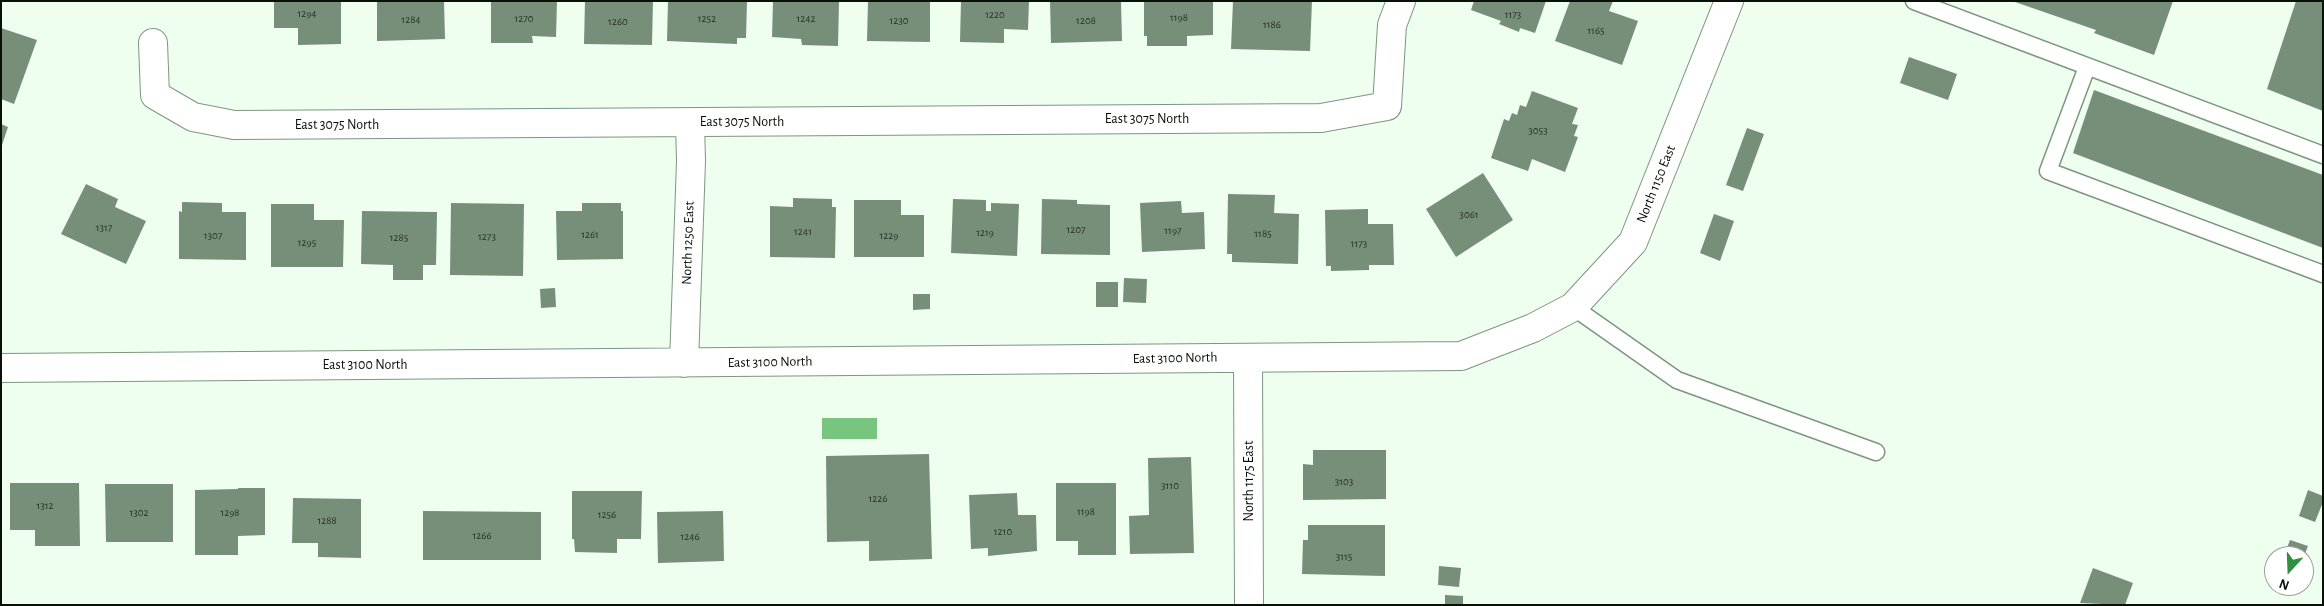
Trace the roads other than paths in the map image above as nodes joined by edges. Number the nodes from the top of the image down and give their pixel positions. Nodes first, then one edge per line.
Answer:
1 (1401, 1) edge
2 (1729, 1) edge
3 (1914, 1) edge
4 (153, 43) dead end
5 (2087, 67) junction
6 (690, 123) junction
7 (2323, 155) edge
8 (2323, 274) edge
9 (1573, 307) junction
10 (1533, 328) joint
11 (1248, 358) junction
12 (684, 363) junction
13 (1, 368) edge
14 (1876, 452) dead end
15 (1249, 605) edge

1 - 6 street, East 3075 North
2 - 9 street, North 1150 East
3 - 5 lane
4 - 6 street, East 3075 North
5 - 7 lane
5 - 8 lane
6 - 12 street, North 1250 East
9 - 10 street, North 1150 East
9 - 14 lane
10 - 11 street, East 3100 North
11 - 12 street, East 3100 North
11 - 15 street, North 1175 East
12 - 13 street, East 3100 North

